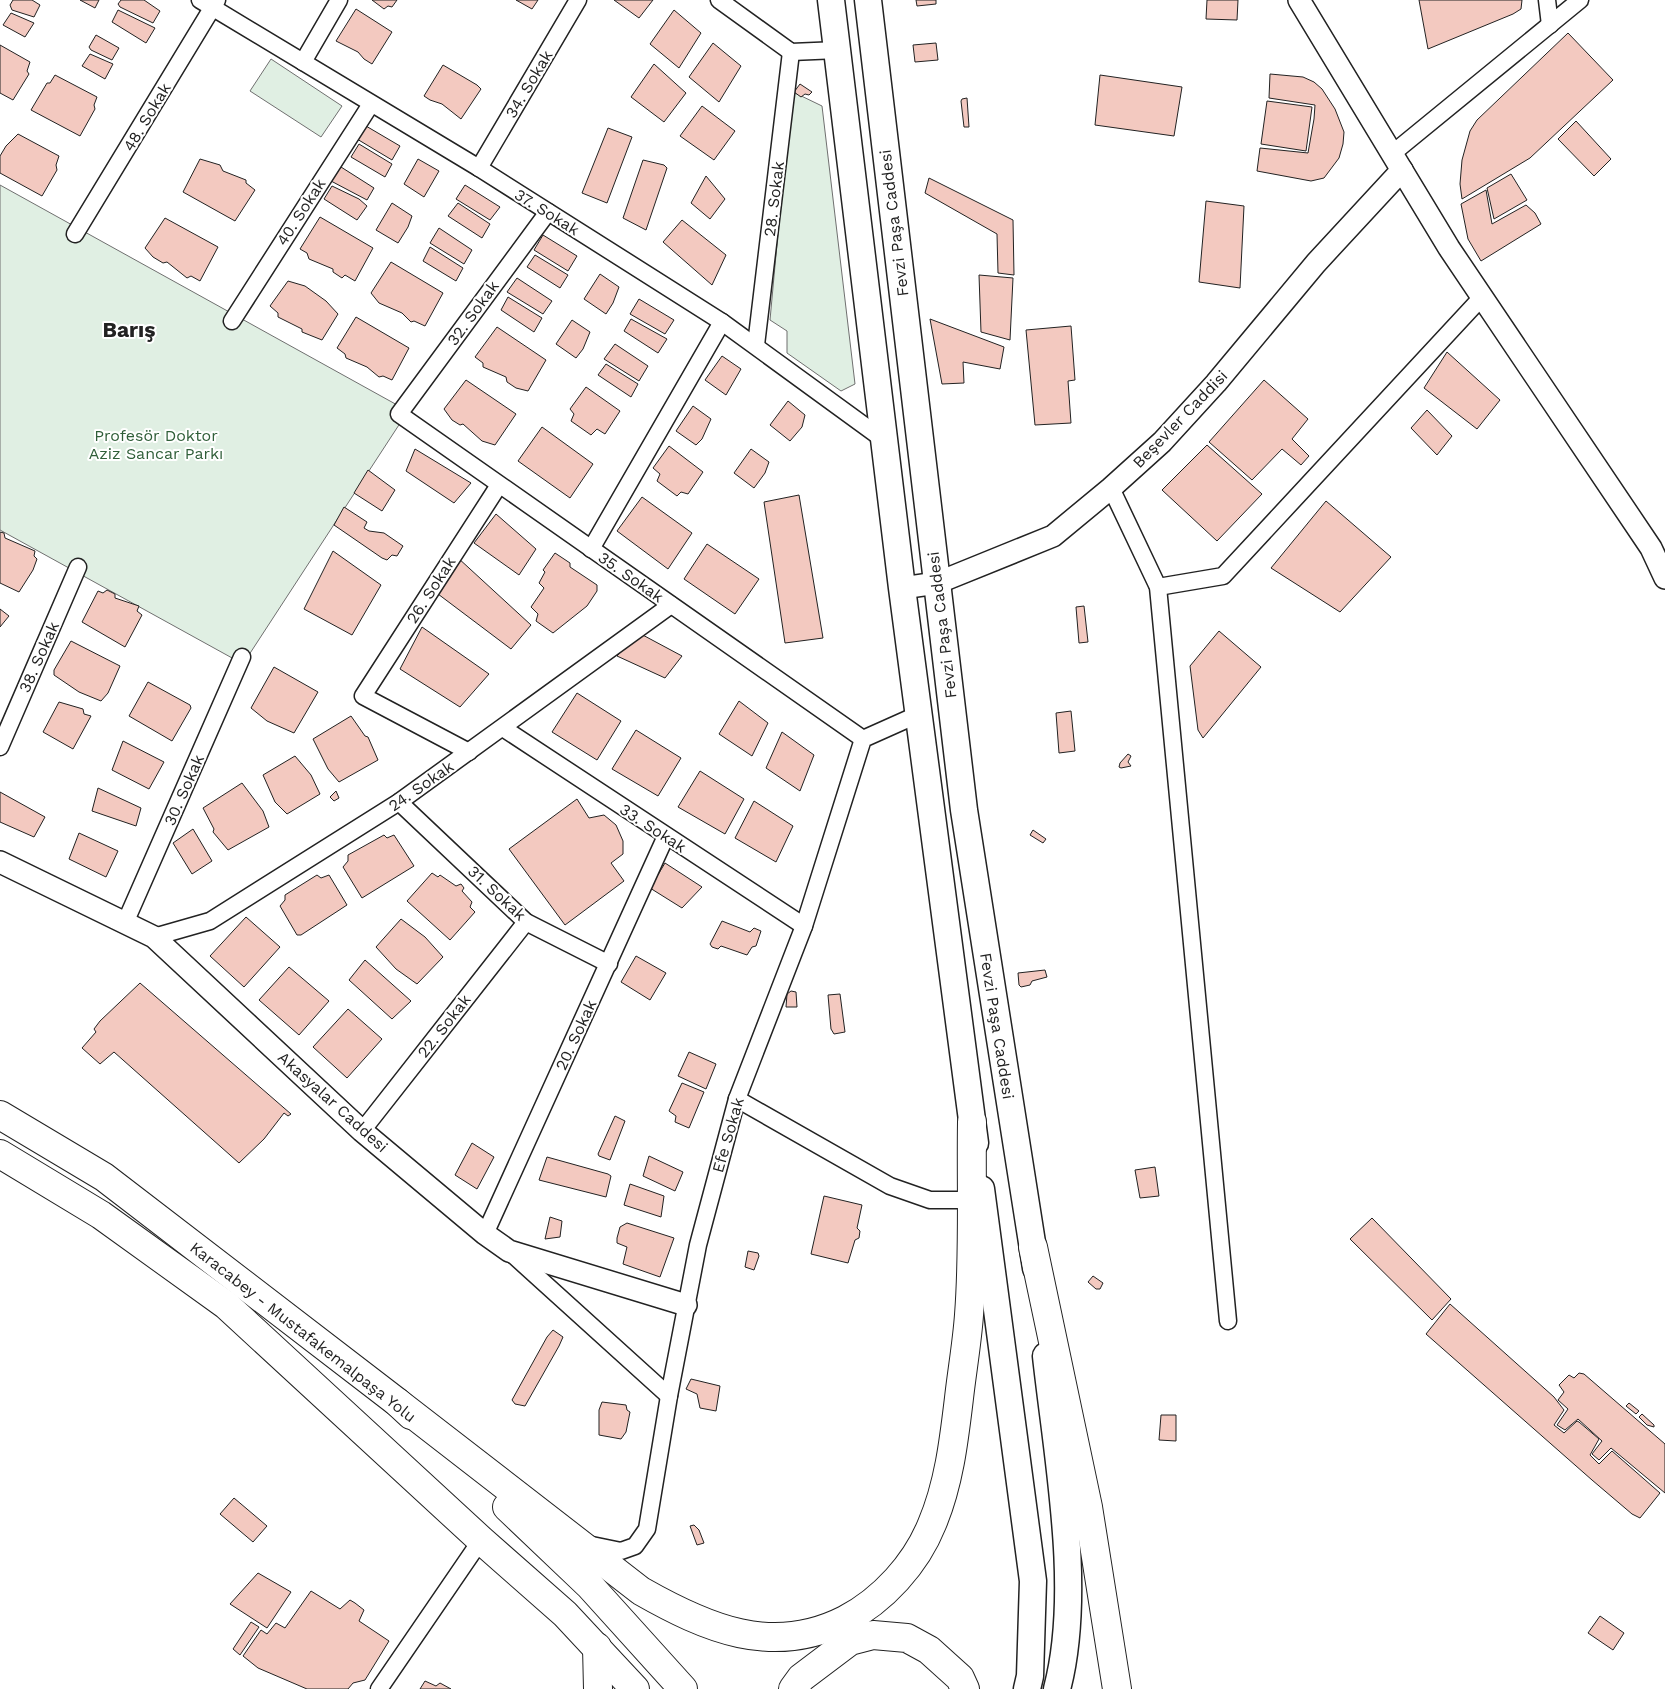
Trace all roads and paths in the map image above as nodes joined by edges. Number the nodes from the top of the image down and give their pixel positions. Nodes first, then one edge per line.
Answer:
1 (339, 0) edge
2 (578, 0) edge
3 (719, 0) edge
4 (832, 0) edge
5 (868, 0) edge
6 (1299, 0) edge
7 (1547, 0) edge
8 (1580, 0) edge
9 (210, 3) edge
10 (1550, 25) junction
11 (838, 50) junction
12 (791, 52) junction
13 (303, 62) junction
14 (371, 104) junction
15 (1397, 161) junction
16 (479, 168) junction
17 (548, 212) junction
18 (75, 234) dead end
19 (1482, 297) junction
20 (232, 321) dead end
21 (722, 322) junction
22 (756, 345) junction
23 (399, 414) joint
24 (884, 440) junction
25 (499, 485) junction
26 (1111, 488) junction
27 (591, 549) junction
28 (78, 567) dead end
29 (1665, 578) edge
30 (937, 583) junction
31 (1158, 587) junction
32 (902, 588) junction
33 (672, 605) junction
34 (242, 657) dead end
35 (919, 714) junction
36 (504, 728) junction
37 (863, 739) junction
38 (0, 747) edge
39 (469, 752) junction
40 (399, 802) junction
41 (666, 836) junction
42 (0, 862) edge
43 (526, 922) junction
44 (125, 923) junction
45 (804, 926) junction
46 (154, 937) junction
47 (609, 964) junction
48 (737, 1099) junction
49 (0, 1114) edge
50 (972, 1122) joint
51 (362, 1130) junction
52 (0, 1154) edge
53 (977, 1200) junction
54 (485, 1234) junction
55 (1033, 1248) junction
56 (509, 1251) junction
57 (686, 1305) junction
58 (1228, 1321) dead end
59 (669, 1396) junction
60 (397, 1402) junction
61 (481, 1540) junction
62 (579, 1543) junction
63 (597, 1647) junction
64 (380, 1689) edge
65 (598, 1689) edge
66 (635, 1689) edge
67 (683, 1689) edge
68 (793, 1689) edge
69 (966, 1689) edge
70 (1027, 1689) edge
71 (1057, 1689) edge
72 (1117, 1689) edge

1 - 13 street
2 - 16 street, 34. Sokak
3 - 12 street
4 - 11 main road, Fevzi Paşa Caddesi
5 - 30 main road, Fevzi Paşa Caddesi
6 - 15 street
7 - 10 street
8 - 10 street
9 - 13 street, 37. Sokak
9 - 18 street, 48. Sokak
10 - 15 street
11 - 12 street
11 - 24 main road, Fevzi Paşa Caddesi
12 - 22 street, 28. Sokak
13 - 14 street, 37. Sokak
14 - 16 street, 37. Sokak
14 - 20 street, 40. Sokak
15 - 19 street
15 - 26 street, Beşevler Caddisi
16 - 17 street, 37. Sokak
17 - 21 street, 37. Sokak
17 - 23 street, 32. Sokak
19 - 29 street
19 - 31 street
21 - 22 street, 37. Sokak
21 - 27 street
22 - 24 street, 37. Sokak
23 - 25 street, 35. Sokak
24 - 32 main road, Fevzi Paşa Caddesi
25 - 27 street, 35. Sokak
25 - 39 street, 26. Sokak
26 - 30 street, Beşevler Caddisi
26 - 31 street
27 - 33 street, 35. Sokak
28 - 38 street, 38. Sokak
30 - 32 street, Beşevler Caddisi
30 - 55 main road, Fevzi Paşa Caddesi
31 - 58 street
32 - 35 main road, Fevzi Paşa Caddesi
33 - 36 street, 24. Sokak
33 - 37 street, 35. Sokak
34 - 44 street, 30. Sokak
35 - 37 street
35 - 50 main road, Fevzi Paşa Caddesi
36 - 39 street, 24. Sokak
36 - 41 street, 33. Sokak
37 - 45 street, Efe Sokak
39 - 40 street, 24. Sokak
40 - 43 street, 31. Sokak
40 - 46 street, 24. Sokak
41 - 45 street, 33. Sokak
41 - 47 street, 20. Sokak
42 - 44 street, Akasyalar Caddesi
43 - 47 street, 31. Sokak
43 - 51 street, 22. Sokak
44 - 46 street, Akasyalar Caddesi
45 - 48 street, Efe Sokak
46 - 51 street, Akasyalar Caddesi
47 - 54 street, 20. Sokak
48 - 53 street
48 - 57 street, Efe Sokak
49 - 60 highway, Karacabey - Mustafakemalpaşa Yolu
50 - 53 highway
51 - 54 street, Akasyalar Caddesi
52 - 61 highway, Karacabey - Mustafakemalpaşa Yolu
53 - 62 highway
53 - 70 main road
54 - 56 street, Akasyalar Caddesi
55 - 71 main road, Fevzi Paşa Caddesi
55 - 72 highway
56 - 57 street, Akasyalar Caddesi
56 - 59 street
57 - 59 street, Efe Sokak
59 - 62 street, Efe Sokak
60 - 62 highway
60 - 67 highway, Karacabey - Mustafakemalpaşa Yolu
61 - 63 highway, Karacabey - Mustafakemalpaşa Yolu
61 - 64 street
63 - 65 highway
63 - 66 highway, Karacabey - Mustafakemalpaşa Yolu
68 - 69 highway

